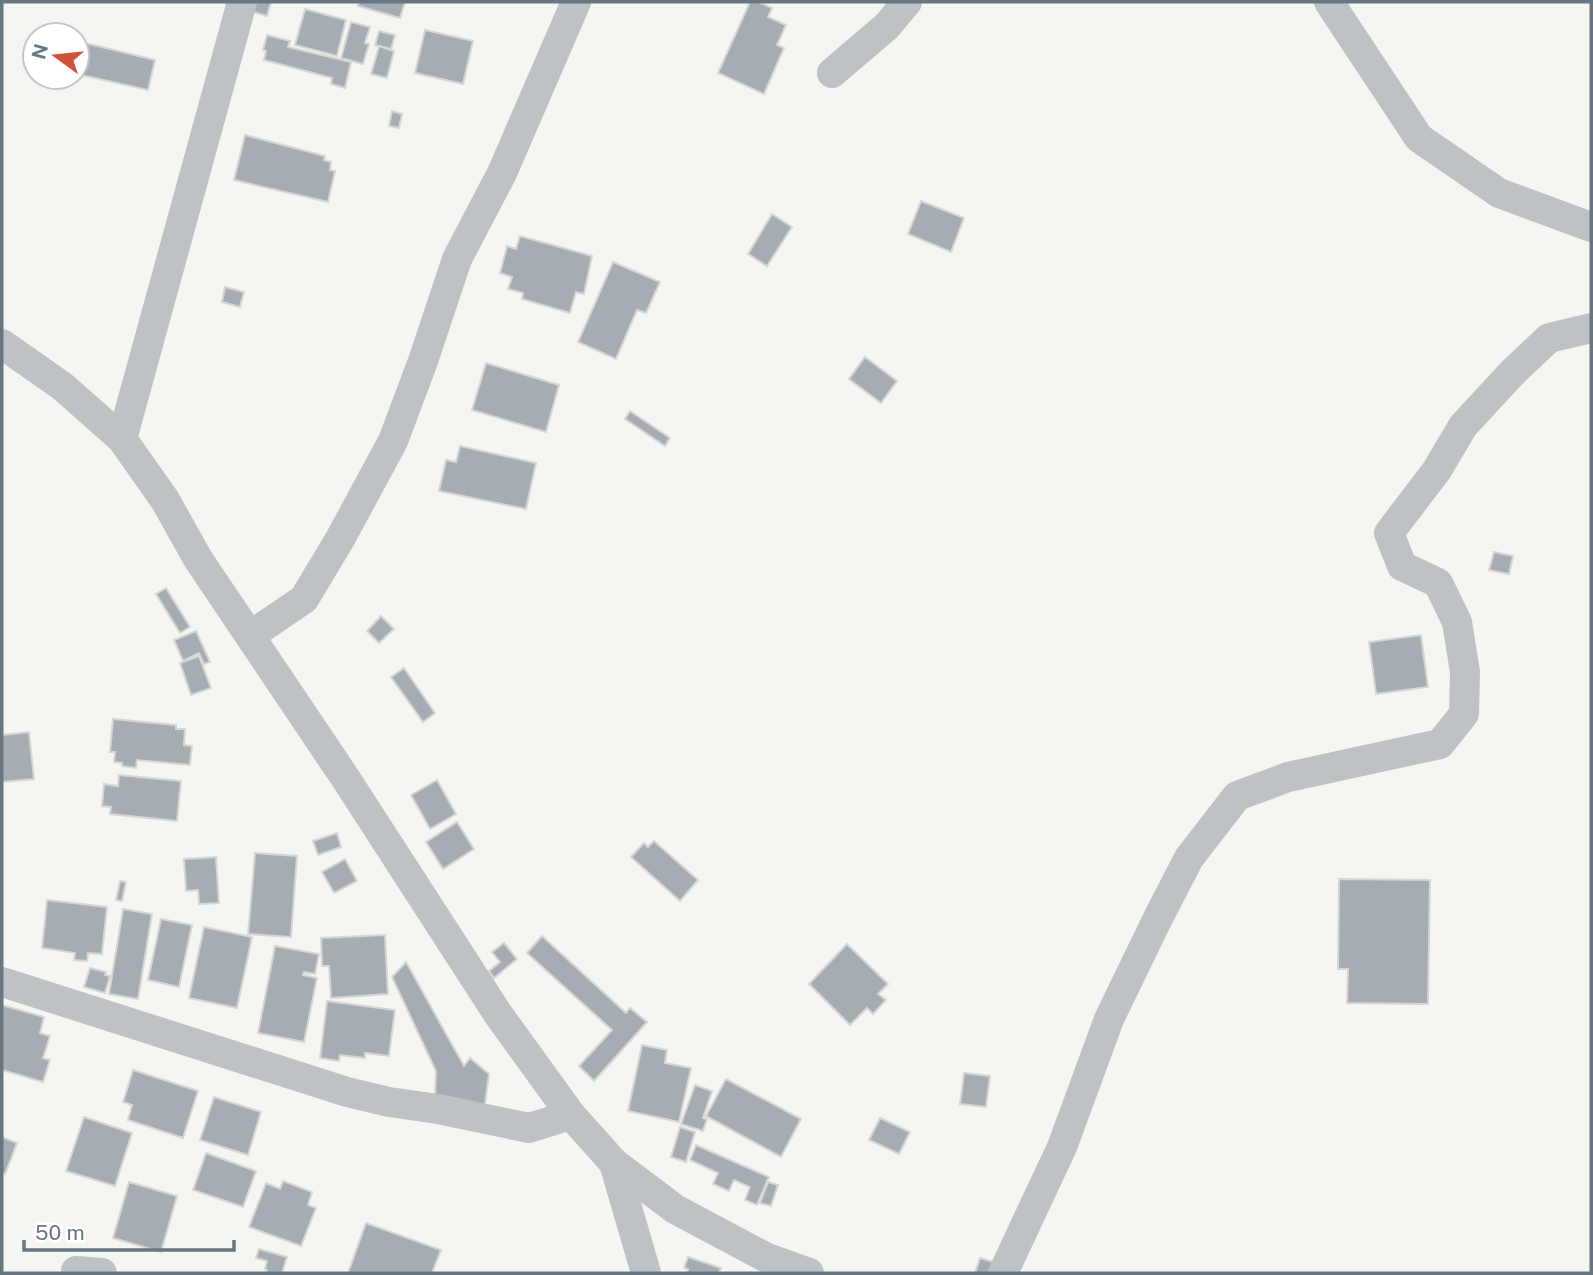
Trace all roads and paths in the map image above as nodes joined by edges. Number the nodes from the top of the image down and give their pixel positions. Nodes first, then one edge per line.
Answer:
1 (242, 2) edge
2 (576, 2) edge
3 (907, 2) edge
4 (1329, 2) edge
5 (832, 73) dead end
6 (1591, 227) edge
7 (1591, 328) edge
8 (2, 344) edge
9 (122, 439) junction
10 (250, 636) junction
11 (2, 982) edge
12 (572, 1115) junction
13 (614, 1163) junction
14 (646, 1273) edge
15 (809, 1273) edge
16 (1003, 1273) edge

1 - 9 street
2 - 10 street
3 - 5 street
4 - 6 street
7 - 16 street
8 - 9 street
9 - 10 street
10 - 12 street
11 - 12 street
12 - 13 street
13 - 14 street
13 - 15 street

